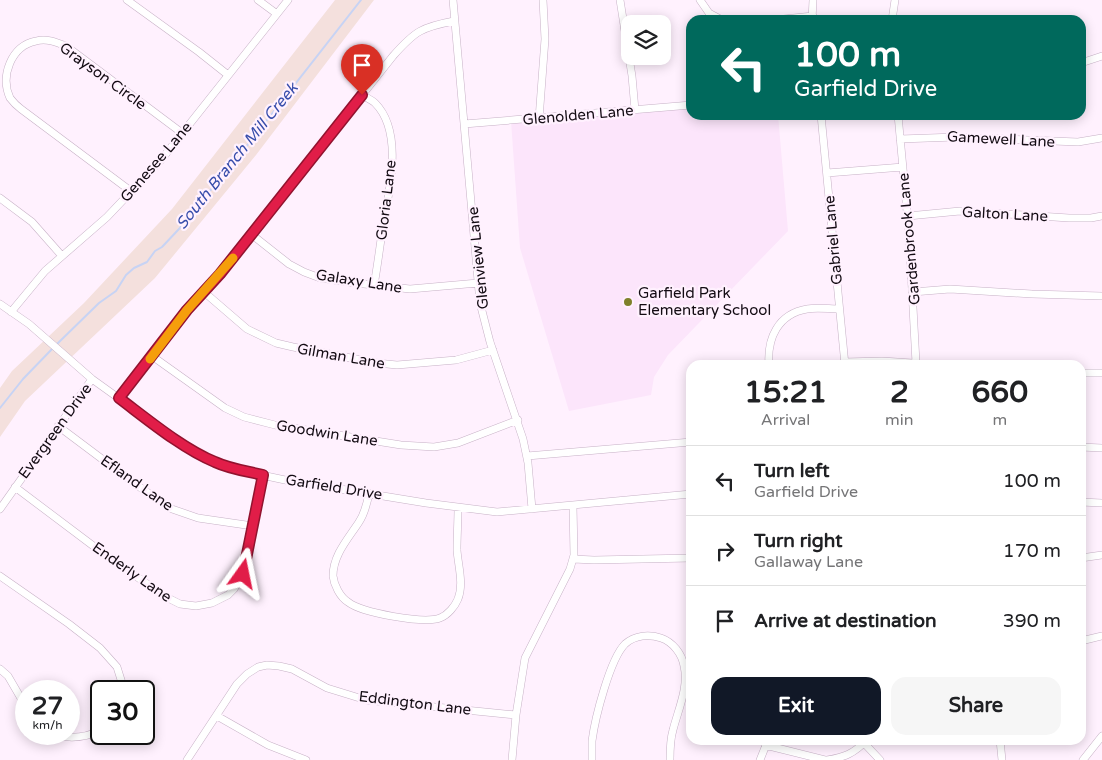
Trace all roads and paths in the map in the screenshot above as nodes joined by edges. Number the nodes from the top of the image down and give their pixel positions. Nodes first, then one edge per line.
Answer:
1 (127, 0) edge
2 (258, 0) edge
3 (288, 0) edge
4 (454, 0) edge
5 (543, 0) edge
6 (620, 0) edge
7 (700, 0) edge
8 (813, 0) edge
9 (895, 0) edge
10 (276, 14) junction
11 (713, 15) edge
12 (812, 15) edge
13 (893, 15) edge
14 (454, 21) junction
15 (1102, 56) edge
16 (1086, 61) edge
17 (228, 75) junction
18 (362, 95) junction
19 (686, 105) edge
20 (636, 110) junction
21 (539, 119) junction
22 (822, 120) edge
23 (898, 120) edge
24 (464, 124) junction
25 (182, 133) junction
26 (1102, 138) edge
27 (900, 139) junction
28 (903, 167) junction
29 (827, 173) junction
30 (132, 192) junction
31 (0, 198) edge
32 (908, 216) junction
33 (1102, 216) edge
34 (252, 234) junction
35 (62, 256) junction
36 (478, 283) junction
37 (374, 286) junction
38 (204, 292) junction
39 (913, 292) junction
40 (1102, 296) edge
41 (0, 304) edge
42 (839, 309) junction
43 (11, 312) junction
44 (493, 350) junction
45 (152, 356) junction
46 (768, 360) edge
47 (845, 360) edge
48 (916, 360) edge
49 (1086, 373) edge
50 (1102, 373) edge
51 (92, 379) junction
52 (119, 398) junction
53 (518, 420) junction
54 (58, 426) junction
55 (686, 442) edge
56 (1086, 447) edge
57 (1102, 448) edge
58 (527, 456) junction
59 (263, 475) junction
60 (15, 487) junction
61 (369, 493) junction
62 (686, 495) edge
63 (1086, 502) edge
64 (1102, 503) edge
65 (572, 506) junction
66 (0, 508) edge
67 (458, 508) junction
68 (532, 509) junction
69 (253, 526) junction
70 (1102, 555) edge
71 (1086, 557) edge
72 (686, 558) edge
73 (572, 559) junction
74 (0, 576) edge
75 (1102, 636) edge
76 (1086, 640) edge
77 (0, 669) edge
78 (121, 680) edge
79 (15, 688) edge
80 (516, 715) junction
81 (217, 716) junction
82 (1102, 736) edge
83 (766, 745) edge
84 (774, 745) edge
85 (862, 745) edge
86 (868, 745) edge
87 (1000, 745) edge
88 (187, 760) edge
89 (306, 760) edge
90 (512, 760) edge
91 (592, 760) edge
92 (670, 760) edge
93 (760, 760) edge
94 (826, 760) edge
95 (880, 760) edge
96 (1002, 760) edge
97 (1084, 760) edge

1 - 17 street
2 - 10 street
3 - 10 street, Genesee Lane
4 - 14 street, Glenview Lane
5 - 21 street
6 - 20 street
7 - 11 street
8 - 12 street
9 - 13 street
10 - 17 street, Genesee Lane
14 - 18 street
14 - 24 street, Glenview Lane
15 - 16 street
17 - 25 street, Genesee Lane
18 - 34 street
18 - 37 street, Gloria Lane
19 - 20 street, Glenolden Lane
20 - 21 street, Glenolden Lane
21 - 24 street, Glenolden Lane
22 - 29 street, Gabriel Lane
23 - 27 street, Gardenbrook Lane
24 - 36 street, Glenview Lane
25 - 30 street, Genesee Lane
25 - 30 street, Grayson Circle
26 - 27 street, Gamewell Lane
27 - 28 street, Gardenbrook Lane
28 - 29 street
28 - 32 street, Gardenbrook Lane
29 - 42 street, Gabriel Lane
30 - 35 street, Genesee Lane
31 - 35 street
32 - 33 street, Galton Lane
32 - 39 street, Gardenbrook Lane
34 - 37 street, Galaxy Lane
34 - 38 street
35 - 43 street, Genesee Lane
36 - 37 street, Galaxy Lane
36 - 44 street, Glenview Lane
38 - 44 street, Gilman Lane
38 - 45 street
39 - 40 street
39 - 48 street, Gardenbrook Lane
41 - 43 street, Garfield Drive
42 - 46 street
42 - 47 street, Gabriel Lane
43 - 51 street, Garfield Drive
44 - 53 street, Glenview Lane
45 - 52 street
45 - 53 street, Goodwin Lane
49 - 50 street
51 - 52 street, Garfield Drive
51 - 54 street, Evergreen Drive
52 - 59 street, Garfield Drive
53 - 58 street, Glenview Lane
54 - 60 street, Evergreen Drive
54 - 69 street, Efland Lane
55 - 58 street
56 - 57 street
58 - 68 street, Glenview Lane
59 - 61 street, Garfield Drive
59 - 69 street, Enderly Lane
60 - 66 street, Evergreen Drive
60 - 69 street, Enderly Lane
61 - 67 street, Garfield Drive
61 - 67 street
62 - 65 street, Garfield Drive
63 - 64 street
65 - 68 street, Garfield Drive
65 - 73 street
67 - 68 street, Garfield Drive
70 - 71 street
72 - 73 street
73 - 80 street
74 - 78 street
75 - 76 street
77 - 79 street
80 - 81 street, Eddington Lane
80 - 90 street
81 - 88 street, Eddington Lane
81 - 89 street
82 - 97 street
83 - 93 street
84 - 94 street
85 - 94 street
86 - 95 street
87 - 96 street
91 - 92 street

